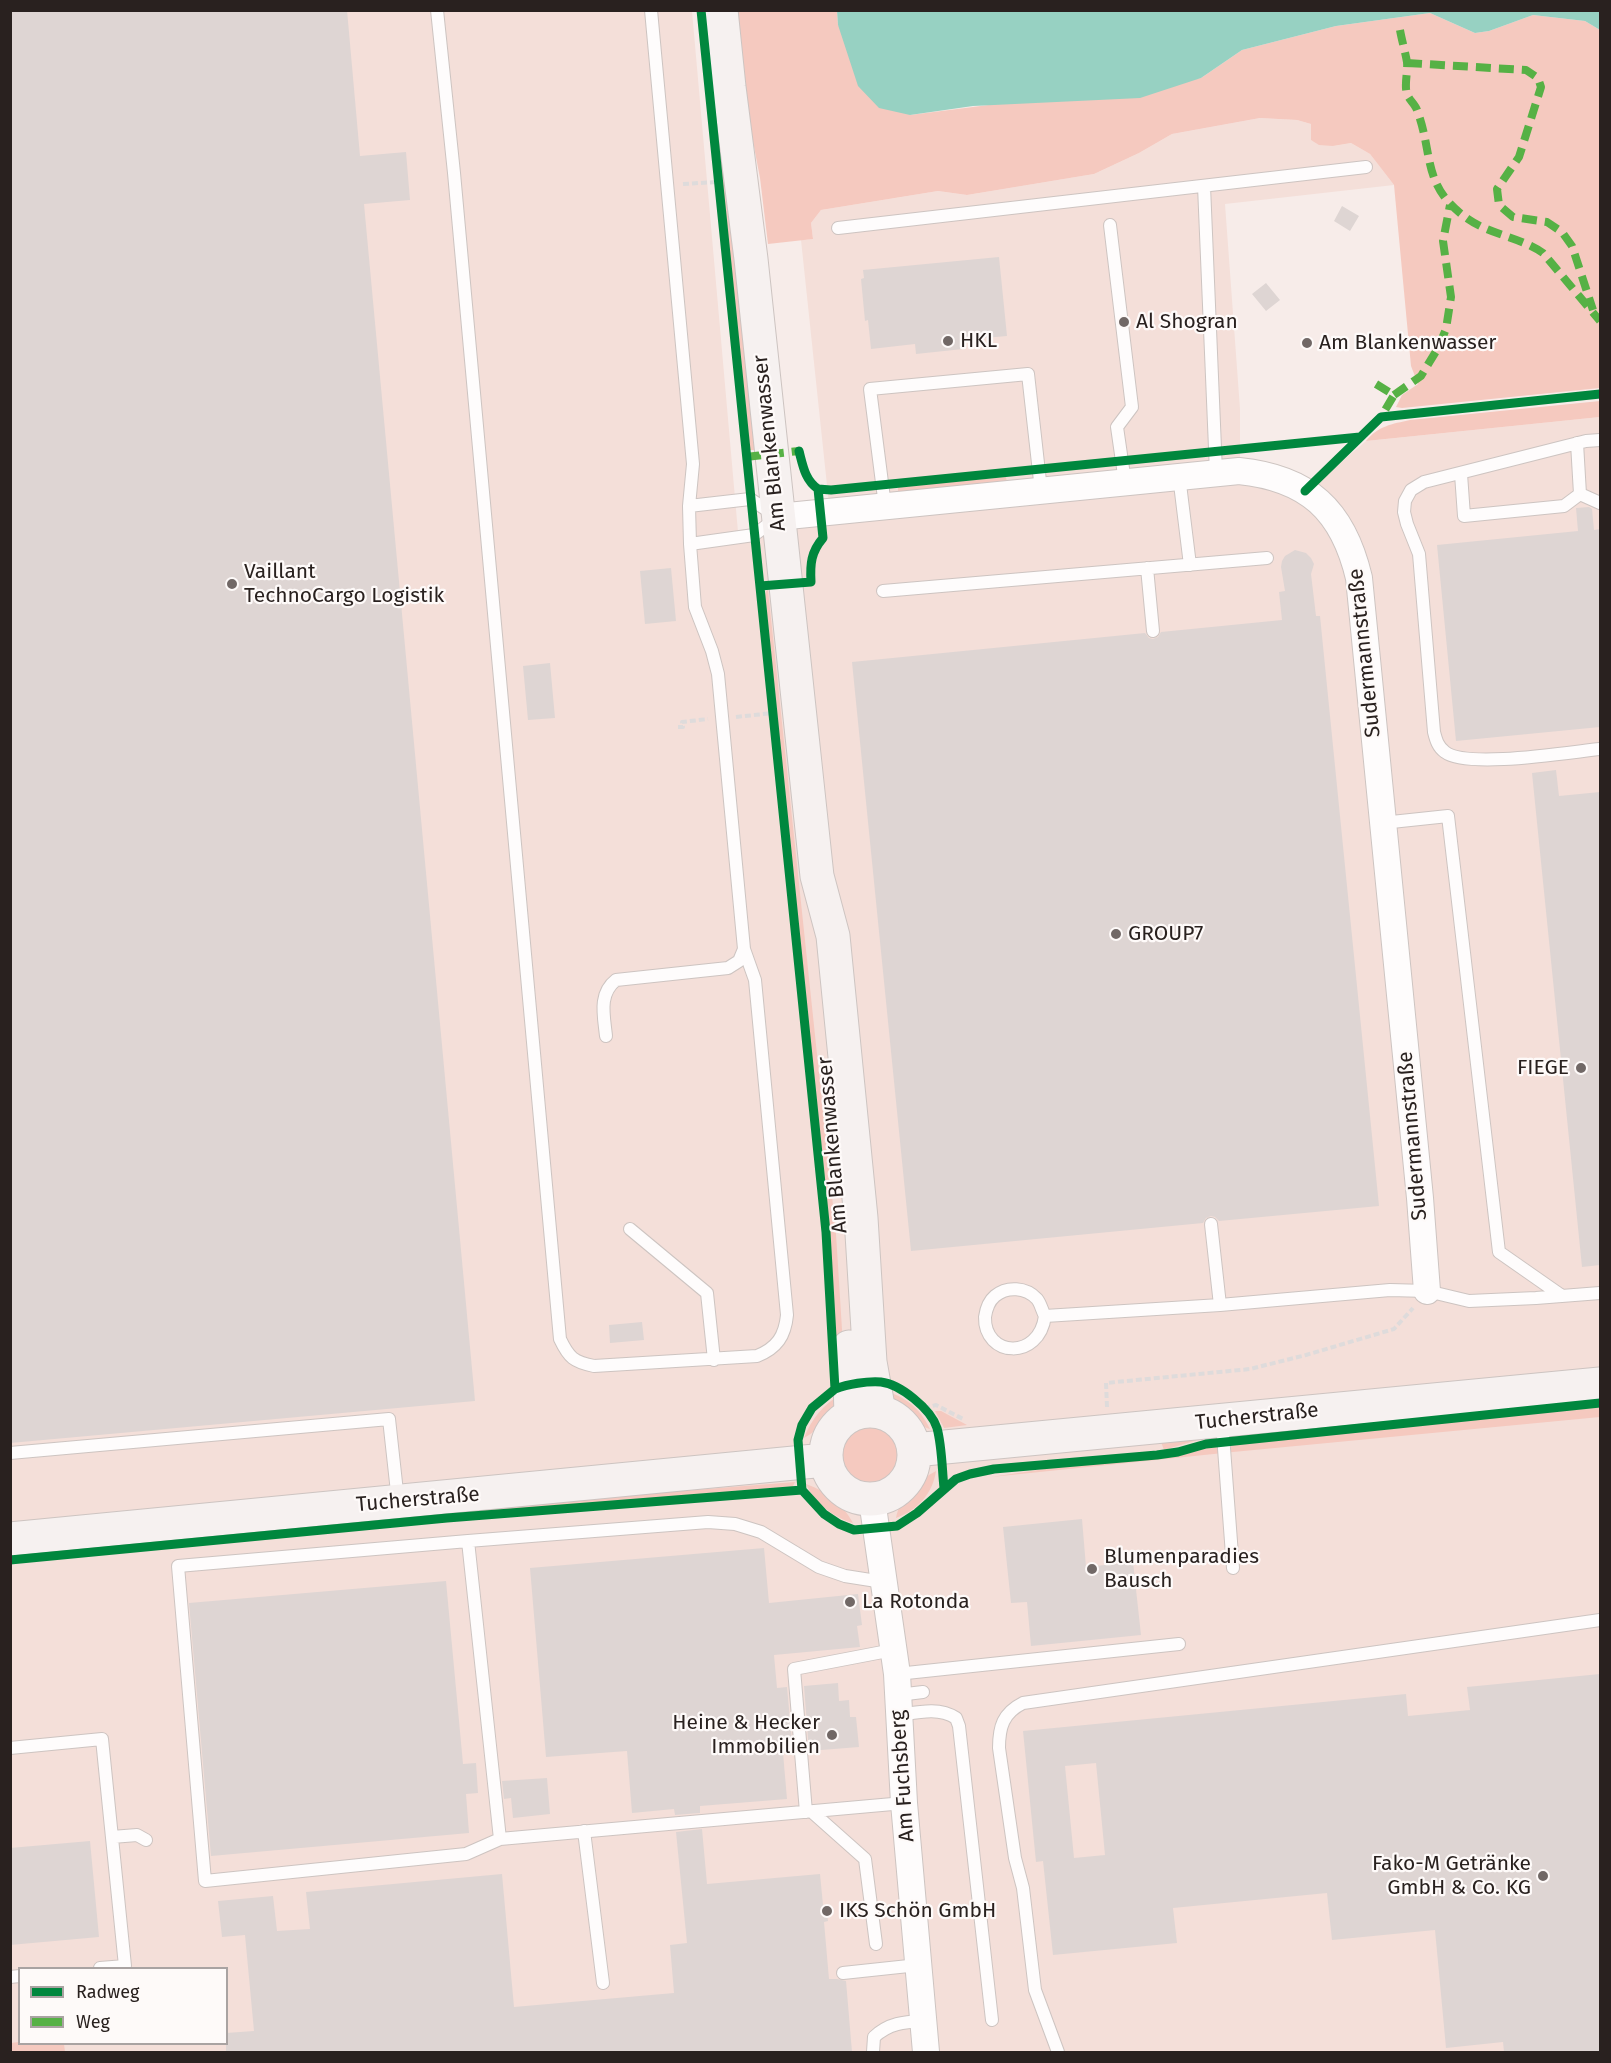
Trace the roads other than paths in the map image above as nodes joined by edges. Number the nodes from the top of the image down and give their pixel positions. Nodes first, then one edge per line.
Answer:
1 (437, 10) edge
2 (651, 10) edge
3 (721, 10) edge
4 (1366, 167) dead end
5 (1204, 186) junction
6 (1110, 225) dead end
7 (838, 228) dead end
8 (1600, 440) edge
9 (1577, 443) junction
10 (1216, 472) junction
11 (1461, 474) junction
12 (1179, 476) junction
13 (1125, 482) junction
14 (1041, 490) junction
15 (1580, 494) junction
16 (1600, 503) edge
17 (689, 506) junction
18 (885, 506) junction
19 (778, 517) junction
20 (690, 544) junction
21 (1267, 558) dead end
22 (1190, 565) junction
23 (1147, 568) junction
24 (882, 591) dead end
25 (1153, 631) dead end
26 (1600, 749) edge
27 (1382, 823) junction
28 (744, 949) junction
29 (606, 1036) dead end
30 (1211, 1224) dead end
31 (630, 1229) dead end
32 (1427, 1291) junction
33 (1600, 1293) edge
34 (1562, 1296) junction
35 (1220, 1305) junction
36 (1045, 1316) junction
37 (714, 1360) junction
38 (1600, 1384) edge
39 (865, 1413) junction
40 (1222, 1421) junction
41 (914, 1450) junction
42 (10, 1453) edge
43 (825, 1460) junction
44 (872, 1500) junction
45 (398, 1502) junction
46 (10, 1539) edge
47 (468, 1541) junction
48 (1233, 1568) dead end
49 (883, 1582) junction
50 (1600, 1620) edge
51 (1179, 1644) dead end
52 (902, 1685) junction
53 (10, 1748) edge
54 (904, 1803) junction
55 (808, 1812) junction
56 (584, 1831) junction
57 (112, 1837) junction
58 (500, 1839) junction
59 (146, 1840) dead end
60 (876, 1944) dead end
61 (918, 1965) junction
62 (112, 1967) edge
63 (843, 1973) dead end
64 (603, 1983) dead end
65 (992, 2020) dead end
66 (923, 2021) junction
67 (873, 2052) edge
68 (926, 2052) edge
69 (1058, 2052) edge

1 - 37 lane
2 - 17 lane
3 - 19 main road, Am Blankenwasser
4 - 5 lane
5 - 7 lane
5 - 10 lane
6 - 13 lane
8 - 9 lane
9 - 11 lane
9 - 15 lane
10 - 12 street, Sudermannstraße
10 - 27 street, Sudermannstraße
11 - 15 lane
11 - 26 lane
12 - 13 street, Sudermannstraße
12 - 22 lane
13 - 14 street, Sudermannstraße
14 - 18 street, Sudermannstraße
14 - 18 lane
15 - 16 lane
17 - 19 lane
17 - 20 lane
18 - 19 street, Sudermannstraße
19 - 20 lane
19 - 39 main road, Am Blankenwasser
20 - 28 lane
21 - 22 lane
22 - 23 lane
23 - 24 lane
23 - 25 lane
27 - 32 street, Sudermannstraße
27 - 34 lane
28 - 29 lane
28 - 37 lane
30 - 35 lane
31 - 37 lane
32 - 34 lane
32 - 35 lane
33 - 34 lane
35 - 36 lane
36 - 36 lane
38 - 40 main road, Tucherstraße
39 - 41 main road
39 - 43 main road
40 - 41 main road, Tucherstraße
40 - 48 lane
41 - 44 main road
42 - 45 lane
43 - 44 main road
43 - 45 main road, Tucherstraße
44 - 49 street, Am Fuchsberg
45 - 46 main road, Tucherstraße
47 - 49 lane
47 - 58 lane
47 - 58 lane
49 - 52 street, Am Fuchsberg
50 - 69 lane
51 - 52 lane
52 - 54 street, Am Fuchsberg
52 - 55 lane
52 - 65 lane
53 - 57 lane
54 - 55 lane
54 - 61 street, Am Fuchsberg
55 - 56 lane
55 - 60 lane
56 - 58 lane
56 - 64 lane
57 - 59 lane
57 - 62 lane
61 - 63 lane
61 - 66 street, Am Fuchsberg
66 - 67 lane
66 - 68 street, Am Fuchsberg

